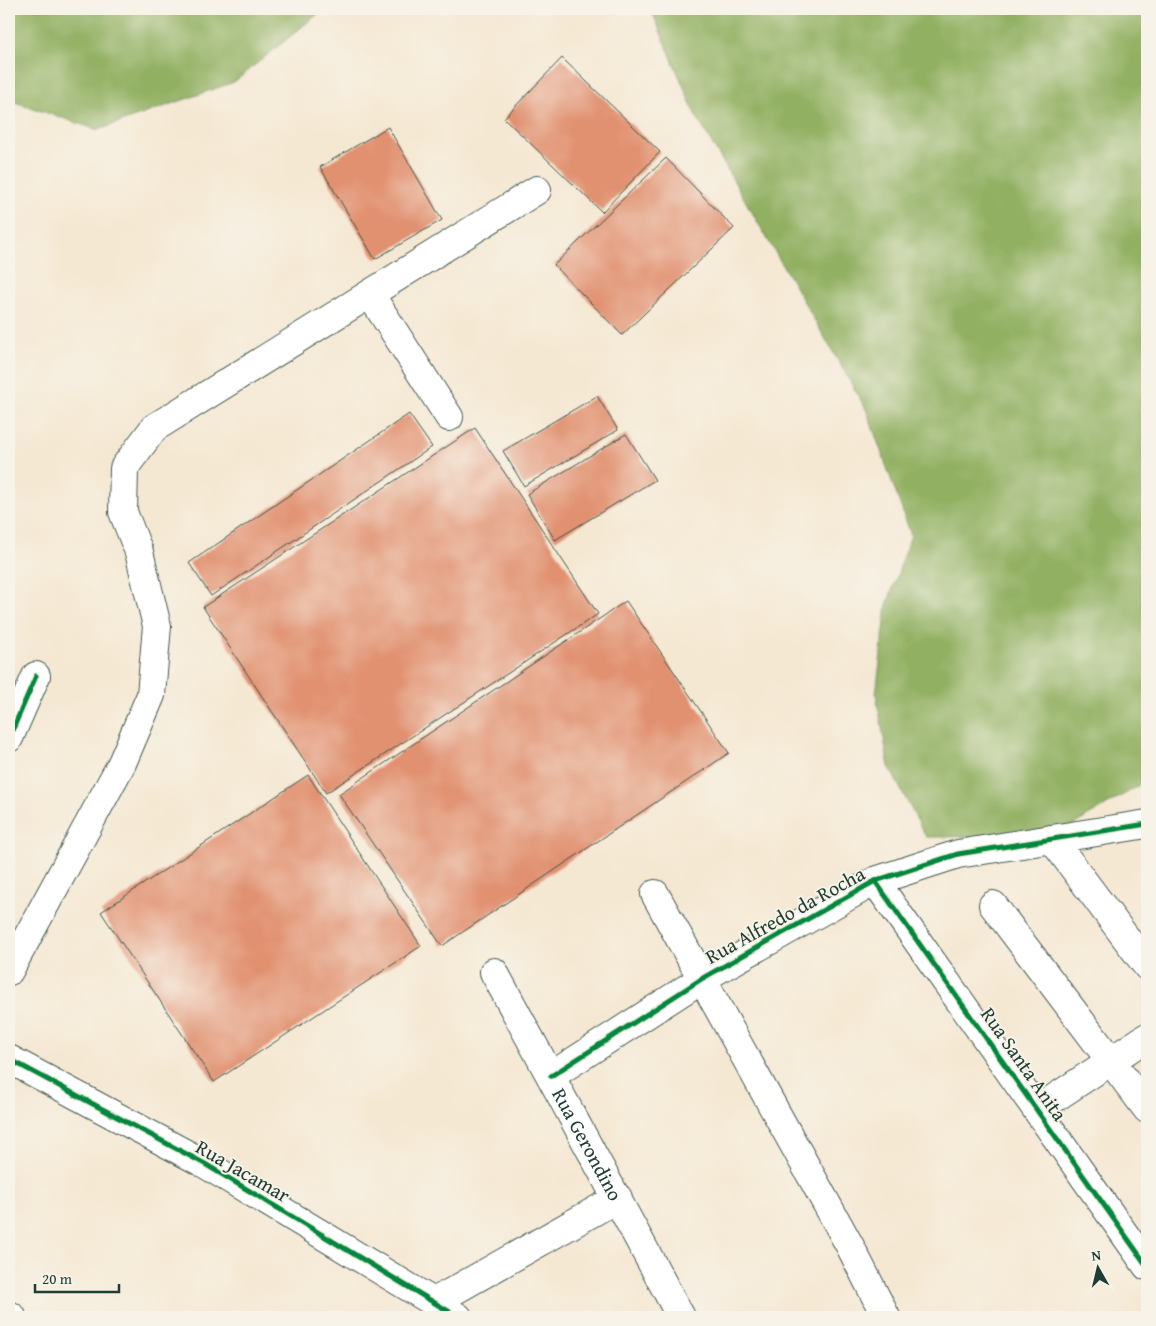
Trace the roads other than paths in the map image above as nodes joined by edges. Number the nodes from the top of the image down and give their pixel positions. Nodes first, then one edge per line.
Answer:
1 (536, 190) dead end
2 (370, 294) junction
3 (449, 417) dead end
4 (36, 676) dead end
5 (9, 738) edge
6 (1147, 824) edge
7 (1052, 839) junction
8 (875, 881) junction
9 (655, 894) dead end
10 (993, 905) dead end
11 (1147, 966) edge
12 (9, 971) edge
13 (494, 972) dead end
14 (703, 978) junction
15 (1147, 1037) edge
16 (1112, 1060) junction
17 (13, 1069) edge
18 (551, 1076) junction
19 (1038, 1109) junction
20 (1147, 1110) edge
21 (618, 1198) junction
22 (1147, 1266) edge
23 (434, 1302) junction
24 (9, 1314) edge
25 (12, 1317) edge
26 (458, 1317) edge
27 (681, 1317) edge
28 (886, 1317) edge

1 - 2 street
2 - 3 street
2 - 12 street
4 - 5 street
6 - 7 street, Rua Alfredo da Rocha
7 - 8 street, Rua Alfredo da Rocha
7 - 11 street
8 - 14 street, Rua Alfredo da Rocha
8 - 19 street, Rua Santa Anita
9 - 14 street, Rua Alfredo da Rocha
10 - 16 street
13 - 18 street, Rua Gerondino
14 - 18 street, Rua Alfredo da Rocha
14 - 28 street, Rua Alfredo da Rocha
15 - 16 street
16 - 19 street
16 - 20 street
17 - 23 street, Rua Jacamar
18 - 21 street, Rua Gerondino
19 - 22 street, Rua Santa Anita
21 - 23 street
21 - 27 street, Rua Gerondino
23 - 26 street, Rua Jacamar
24 - 25 street

